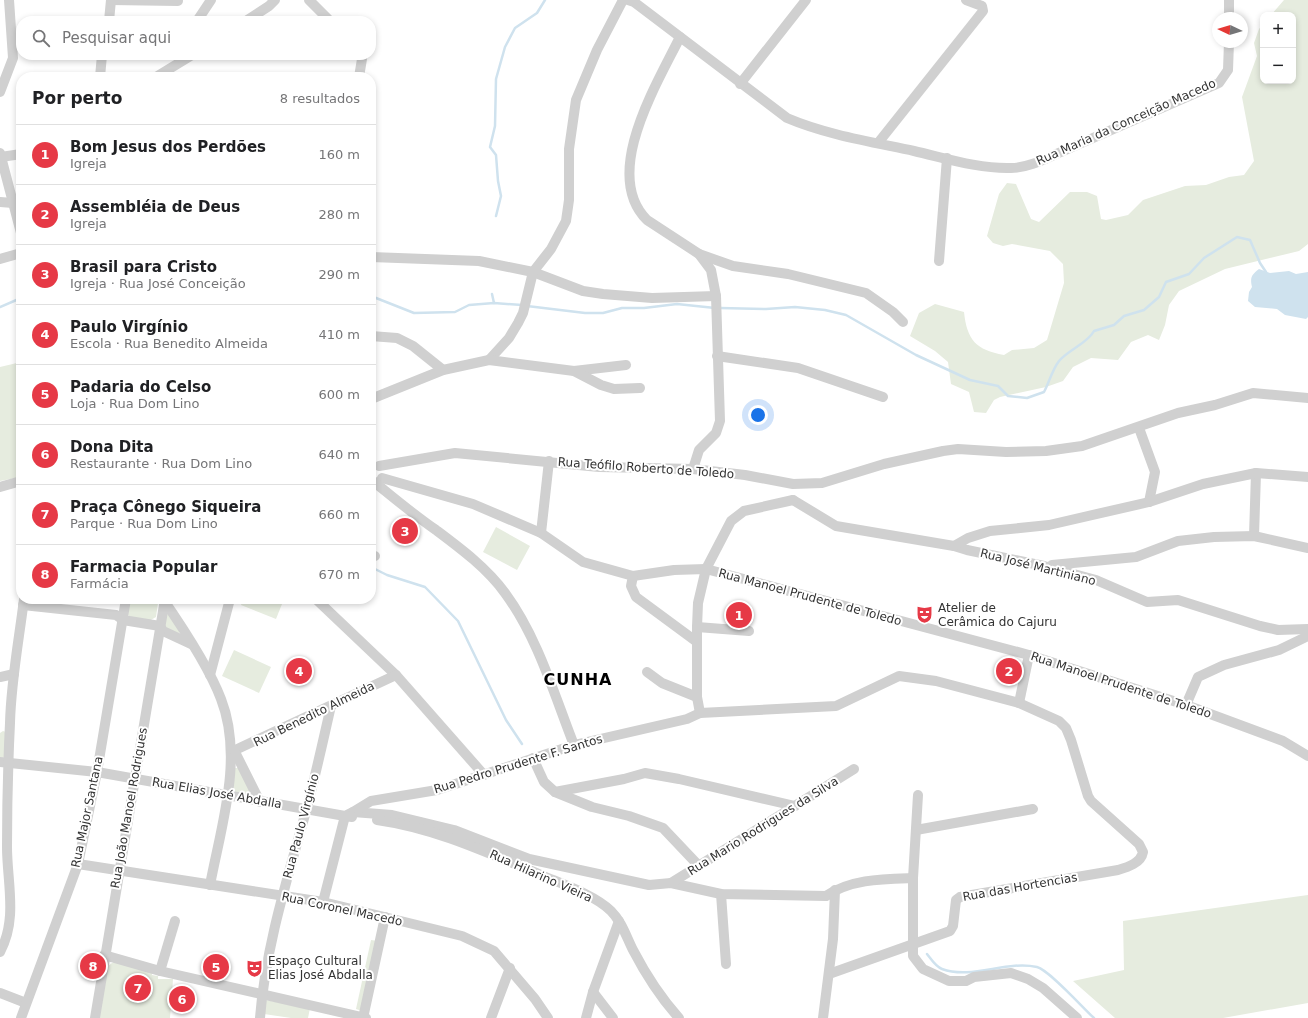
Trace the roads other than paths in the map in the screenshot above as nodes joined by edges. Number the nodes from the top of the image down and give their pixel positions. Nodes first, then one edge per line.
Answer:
1 (9, 0) edge
2 (111, 0) edge
3 (211, 0) edge
4 (275, 0) edge
5 (309, 0) edge
6 (623, 0) edge
7 (628, 0) edge
8 (806, 0) edge
9 (966, 0) edge
10 (1229, 0) edge
11 (178, 1) edge
12 (1229, 12) edge
13 (109, 16) edge
14 (200, 16) edge
15 (254, 16) edge
16 (325, 16) edge
17 (680, 37) junction
18 (1229, 48) edge
19 (102, 60) edge
20 (176, 60) edge
21 (184, 60) edge
22 (362, 60) edge
23 (173, 67) junction
24 (100, 72) edge
25 (164, 72) edge
26 (360, 72) edge
27 (740, 84) junction
28 (0, 92) edge
29 (878, 143) junction
30 (16, 154) edge
31 (0, 155) edge
32 (947, 158) junction
33 (0, 202) edge
34 (13, 203) junction
35 (16, 214) edge
36 (16, 254) edge
37 (699, 254) junction
38 (376, 257) edge
39 (0, 259) edge
40 (939, 261) dead end
41 (533, 272) junction
42 (716, 298) junction
43 (902, 322) dead end
44 (376, 336) edge
45 (718, 356) junction
46 (489, 360) junction
47 (626, 365) dead end
48 (443, 370) junction
49 (574, 371) junction
50 (640, 388) dead end
51 (376, 397) edge
52 (883, 397) dead end
53 (1308, 398) edge
54 (1139, 428) junction
55 (549, 462) junction
56 (376, 466) edge
57 (376, 467) edge
58 (693, 469) junction
59 (1256, 473) junction
60 (1308, 477) edge
61 (376, 479) edge
62 (376, 480) edge
63 (376, 481) edge
64 (16, 482) edge
65 (793, 484) junction
66 (0, 487) edge
67 (793, 500) junction
68 (1150, 502) junction
69 (541, 533) junction
70 (1254, 536) junction
71 (954, 546) junction
72 (1308, 548) edge
73 (1044, 566) junction
74 (706, 569) junction
75 (633, 576) junction
76 (24, 604) edge
77 (38, 604) edge
78 (125, 604) edge
79 (163, 604) edge
80 (166, 604) edge
81 (229, 604) edge
82 (321, 604) edge
83 (122, 620) junction
84 (160, 626) junction
85 (697, 627) junction
86 (1308, 629) edge
87 (749, 631) dead end
88 (1308, 636) edge
89 (697, 642) junction
90 (191, 644) junction
91 (1029, 655) junction
92 (647, 672) dead end
93 (14, 674) junction
94 (396, 674) junction
95 (210, 676) junction
96 (0, 677) edge
97 (697, 697) junction
98 (1019, 703) junction
99 (1186, 705) junction
100 (331, 706) junction
101 (700, 713) junction
102 (10, 722) junction
103 (0, 727) edge
104 (574, 745) junction
105 (233, 752) junction
106 (1308, 756) edge
107 (533, 758) junction
108 (5, 762) edge
109 (854, 769) dead end
110 (96, 772) junction
111 (484, 775) junction
112 (135, 779) junction
113 (555, 792) junction
114 (227, 795) junction
115 (918, 795) dead end
116 (260, 802) junction
117 (795, 806) junction
118 (307, 809) junction
119 (1033, 809) dead end
120 (349, 814) junction
121 (916, 830) junction
122 (1143, 854) joint
123 (78, 864) junction
124 (699, 866) junction
125 (119, 870) junction
126 (912, 878) junction
127 (671, 883) junction
128 (210, 885) junction
129 (835, 890) junction
130 (721, 894) junction
131 (283, 896) junction
132 (323, 902) junction
133 (385, 917) junction
134 (175, 921) dead end
135 (619, 921) junction
136 (913, 946) junction
137 (0, 952) edge
138 (104, 955) junction
139 (726, 964) dead end
140 (510, 968) junction
141 (160, 971) junction
142 (830, 974) junction
143 (593, 992) junction
144 (0, 993) edge
145 (262, 994) junction
146 (26, 1003) junction
147 (21, 1018) edge
148 (95, 1018) edge
149 (260, 1018) edge
150 (364, 1018) edge
151 (491, 1018) edge
152 (548, 1018) edge
153 (586, 1018) edge
154 (613, 1018) edge
155 (679, 1018) edge
156 (823, 1018) edge
157 (1077, 1018) edge

1 - 28 street
2 - 11 street
2 - 13 street
3 - 14 street
4 - 15 street
5 - 16 street
6 - 41 street
7 - 17 street, Rua Maria da Conceição Macedo
8 - 27 street
9 - 29 street
10 - 12 street
17 - 27 street, Rua Maria da Conceição Macedo
17 - 37 street
18 - 32 street, Rua Maria da Conceição Macedo
19 - 24 street
20 - 23 street
21 - 23 street
22 - 26 street
23 - 25 street
27 - 29 street, Rua Maria da Conceição Macedo
29 - 32 street, Rua Maria da Conceição Macedo
30 - 31 street
31 - 34 street
32 - 40 street
33 - 34 street
34 - 35 street
36 - 39 street
37 - 42 street
37 - 43 street
38 - 41 street
41 - 42 street
41 - 46 street
42 - 45 street
44 - 48 street
45 - 52 street
45 - 58 street
46 - 48 street
46 - 49 street
47 - 49 street
48 - 51 street
49 - 50 street
53 - 54 street, Rua Teófilo Roberto de Toledo
54 - 65 street, Rua Teófilo Roberto de Toledo
54 - 68 street
55 - 56 street, Rua Teófilo Roberto de Toledo
55 - 58 street, Rua Teófilo Roberto de Toledo
55 - 69 street
57 - 61 street
58 - 65 street, Rua Teófilo Roberto de Toledo
59 - 60 street
59 - 68 street
59 - 70 street
62 - 69 street, Rua Manoel Prudente de Toledo
63 - 104 street
64 - 66 street
65 - 67 street
67 - 71 street, Rua José Martiniano
67 - 74 street
68 - 71 street
69 - 75 street, Rua Manoel Prudente de Toledo
70 - 72 street
70 - 73 street
71 - 73 street, Rua José Martiniano
73 - 86 street, Rua José Martiniano
74 - 75 street, Rua Manoel Prudente de Toledo
74 - 85 street
74 - 91 street, Rua Manoel Prudente de Toledo
75 - 89 street
76 - 93 street
77 - 83 street
78 - 83 street, Rua Major Santana
79 - 84 street, Rua João Manoel Rodrigues
80 - 90 street
81 - 95 street
82 - 94 street
83 - 84 street
83 - 110 street, Rua Major Santana
84 - 90 street
84 - 112 street, Rua João Manoel Rodrigues
85 - 87 street
85 - 89 street
88 - 99 street
89 - 97 street
90 - 95 street
91 - 98 street
91 - 99 street, Rua Manoel Prudente de Toledo
92 - 97 street
93 - 96 street
93 - 102 street
94 - 100 street, Rua Benedito Almeida
94 - 111 street
95 - 105 street
97 - 101 street
98 - 101 street, Rua Pedro Prudente F. Santos
98 - 122 street, Rua Pedro Prudente F. Santos
99 - 106 street, Rua Manoel Prudente de Toledo
100 - 105 street, Rua Benedito Almeida
100 - 118 street, Rua Paulo Virgínio
101 - 104 street, Rua Pedro Prudente F. Santos
102 - 103 street
102 - 108 street
104 - 107 street, Rua Pedro Prudente F. Santos
105 - 114 street
105 - 116 street
107 - 111 street, Rua Pedro Prudente F. Santos
107 - 113 street
108 - 110 street, Rua Elias José Abdalla
108 - 137 street
109 - 117 street, Rua Mario Rodrigues da Silva
110 - 112 street, Rua Elias José Abdalla
110 - 123 street, Rua Major Santana
111 - 120 street, Rua Pedro Prudente F. Santos
112 - 114 street, Rua Elias José Abdalla
112 - 125 street, Rua João Manoel Rodrigues
113 - 117 street
113 - 124 street
114 - 116 street, Rua Elias José Abdalla
114 - 128 street
115 - 121 street
116 - 118 street, Rua Elias José Abdalla
117 - 124 street, Rua Mario Rodrigues da Silva
118 - 120 street, Rua Hilarino Vieira
118 - 131 street, Rua Paulo Virgínio
119 - 121 street
120 - 127 street, Rua Hilarino Vieira
120 - 132 street
120 - 135 street, Rua Hilarino Vieira
121 - 126 street
122 - 136 street, Rua das Hortencias
123 - 125 street, Rua Coronel Macedo
123 - 146 street, Rua Major Santana
124 - 127 street, Rua Mario Rodrigues da Silva
125 - 128 street, Rua Coronel Macedo
125 - 138 street, Rua João Manoel Rodrigues
126 - 129 street
126 - 136 street
127 - 130 street
128 - 131 street, Rua Coronel Macedo
129 - 130 street
129 - 142 street
130 - 139 street
131 - 132 street, Rua Coronel Macedo
131 - 145 street, Rua Paulo Virgínio
132 - 133 street, Rua Coronel Macedo
133 - 140 street, Rua Coronel Macedo
133 - 150 street
134 - 141 street
135 - 143 street
135 - 155 street, Rua Hilarino Vieira
136 - 142 street, Rua das Hortencias
136 - 157 street
138 - 141 street
138 - 148 street, Rua João Manoel Rodrigues
140 - 151 street
140 - 152 street, Rua Coronel Macedo
141 - 145 street
142 - 156 street
143 - 153 street
143 - 154 street
144 - 146 street
145 - 149 street, Rua Paulo Virgínio
145 - 150 street
146 - 147 street, Rua Major Santana

